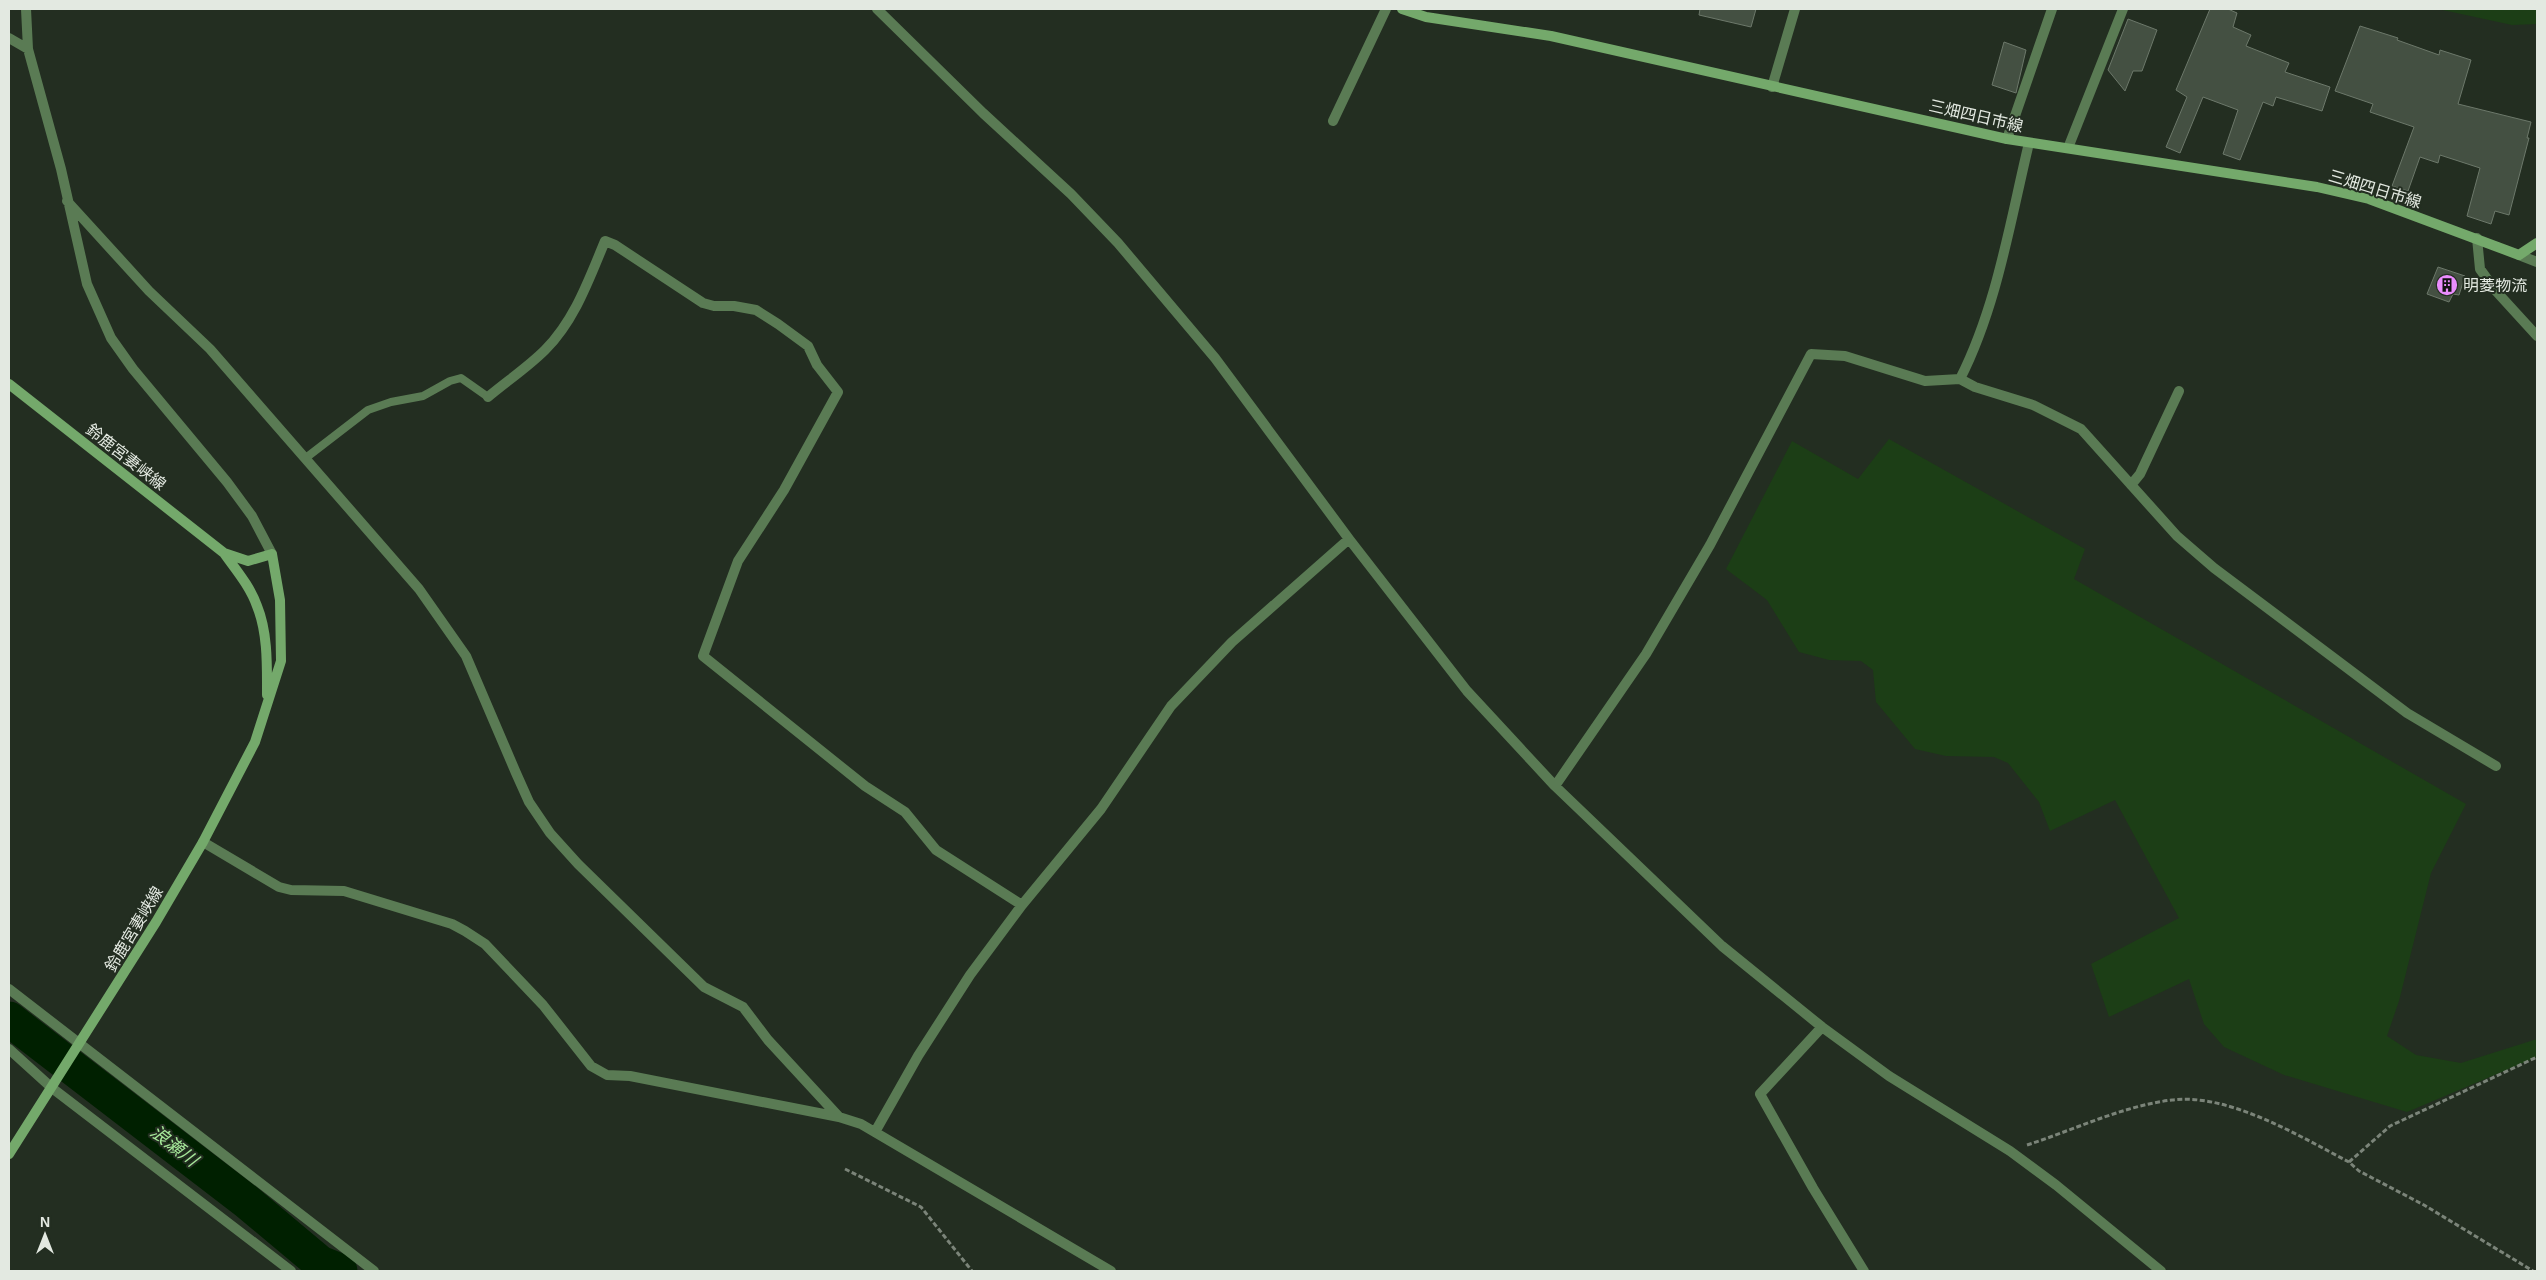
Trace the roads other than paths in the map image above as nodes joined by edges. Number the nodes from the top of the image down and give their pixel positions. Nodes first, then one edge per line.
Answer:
1 (26, 9) edge
2 (877, 9) edge
3 (1386, 9) edge
4 (1402, 9) edge
5 (1795, 9) edge
6 (2052, 9) edge
7 (2123, 9) edge
8 (9, 38) edge
9 (28, 49) junction
10 (1772, 87) junction
11 (1333, 121) dead end
12 (2007, 139) junction
13 (2029, 143) junction
14 (2068, 148) junction
15 (67, 201) junction
16 (2477, 238) junction
17 (2537, 243) edge
18 (2519, 255) junction
19 (2537, 262) edge
20 (2537, 336) edge
21 (1960, 379) junction
22 (9, 384) edge
23 (2180, 391) dead end
24 (488, 397) joint
25 (307, 457) junction
26 (2131, 485) junction
27 (1349, 539) junction
28 (224, 552) junction
29 (272, 554) junction
30 (266, 709) junction
31 (2496, 766) dead end
32 (1555, 786) junction
33 (203, 842) junction
34 (1022, 906) junction
35 (9, 989) edge
36 (1822, 1027) junction
37 (79, 1046) junction
38 (9, 1049) edge
39 (54, 1085) junction
40 (839, 1117) junction
41 (875, 1132) junction
42 (9, 1154) edge
43 (291, 1271) edge
44 (374, 1271) edge
45 (1111, 1271) edge
46 (1864, 1271) edge
47 (2161, 1271) edge

1 - 9 street
2 - 27 street
3 - 11 street
4 - 10 main road, 三畑四日市線
5 - 10 street
6 - 12 street
7 - 14 street
8 - 9 street
9 - 15 street
10 - 12 main road, 三畑四日市線
12 - 13 main road, 三畑四日市線
13 - 14 main road, 三畑四日市線
13 - 21 street
14 - 16 main road, 三畑四日市線
15 - 25 street
15 - 29 street
16 - 18 main road, 三畑四日市線
16 - 20 street
17 - 18 main road
18 - 19 street
21 - 26 street
21 - 32 street
22 - 28 main road, 鈴鹿宮妻峡線
23 - 26 street
24 - 25 lane
24 - 34 street
25 - 40 street
26 - 31 street
27 - 32 street
27 - 34 street
28 - 29 main road, 鈴鹿宮妻峡線
28 - 30 main road, 鈴鹿宮妻峡線
29 - 30 main road, 鈴鹿宮妻峡線
30 - 33 main road, 鈴鹿宮妻峡線
32 - 36 street
33 - 37 main road, 鈴鹿宮妻峡線
33 - 40 street
34 - 41 street
35 - 37 street
36 - 46 street
36 - 47 street
37 - 39 main road, 鈴鹿宮妻峡線
37 - 44 street
38 - 39 street
39 - 42 main road, 鈴鹿宮妻峡線
39 - 43 street
40 - 41 street
41 - 45 street

